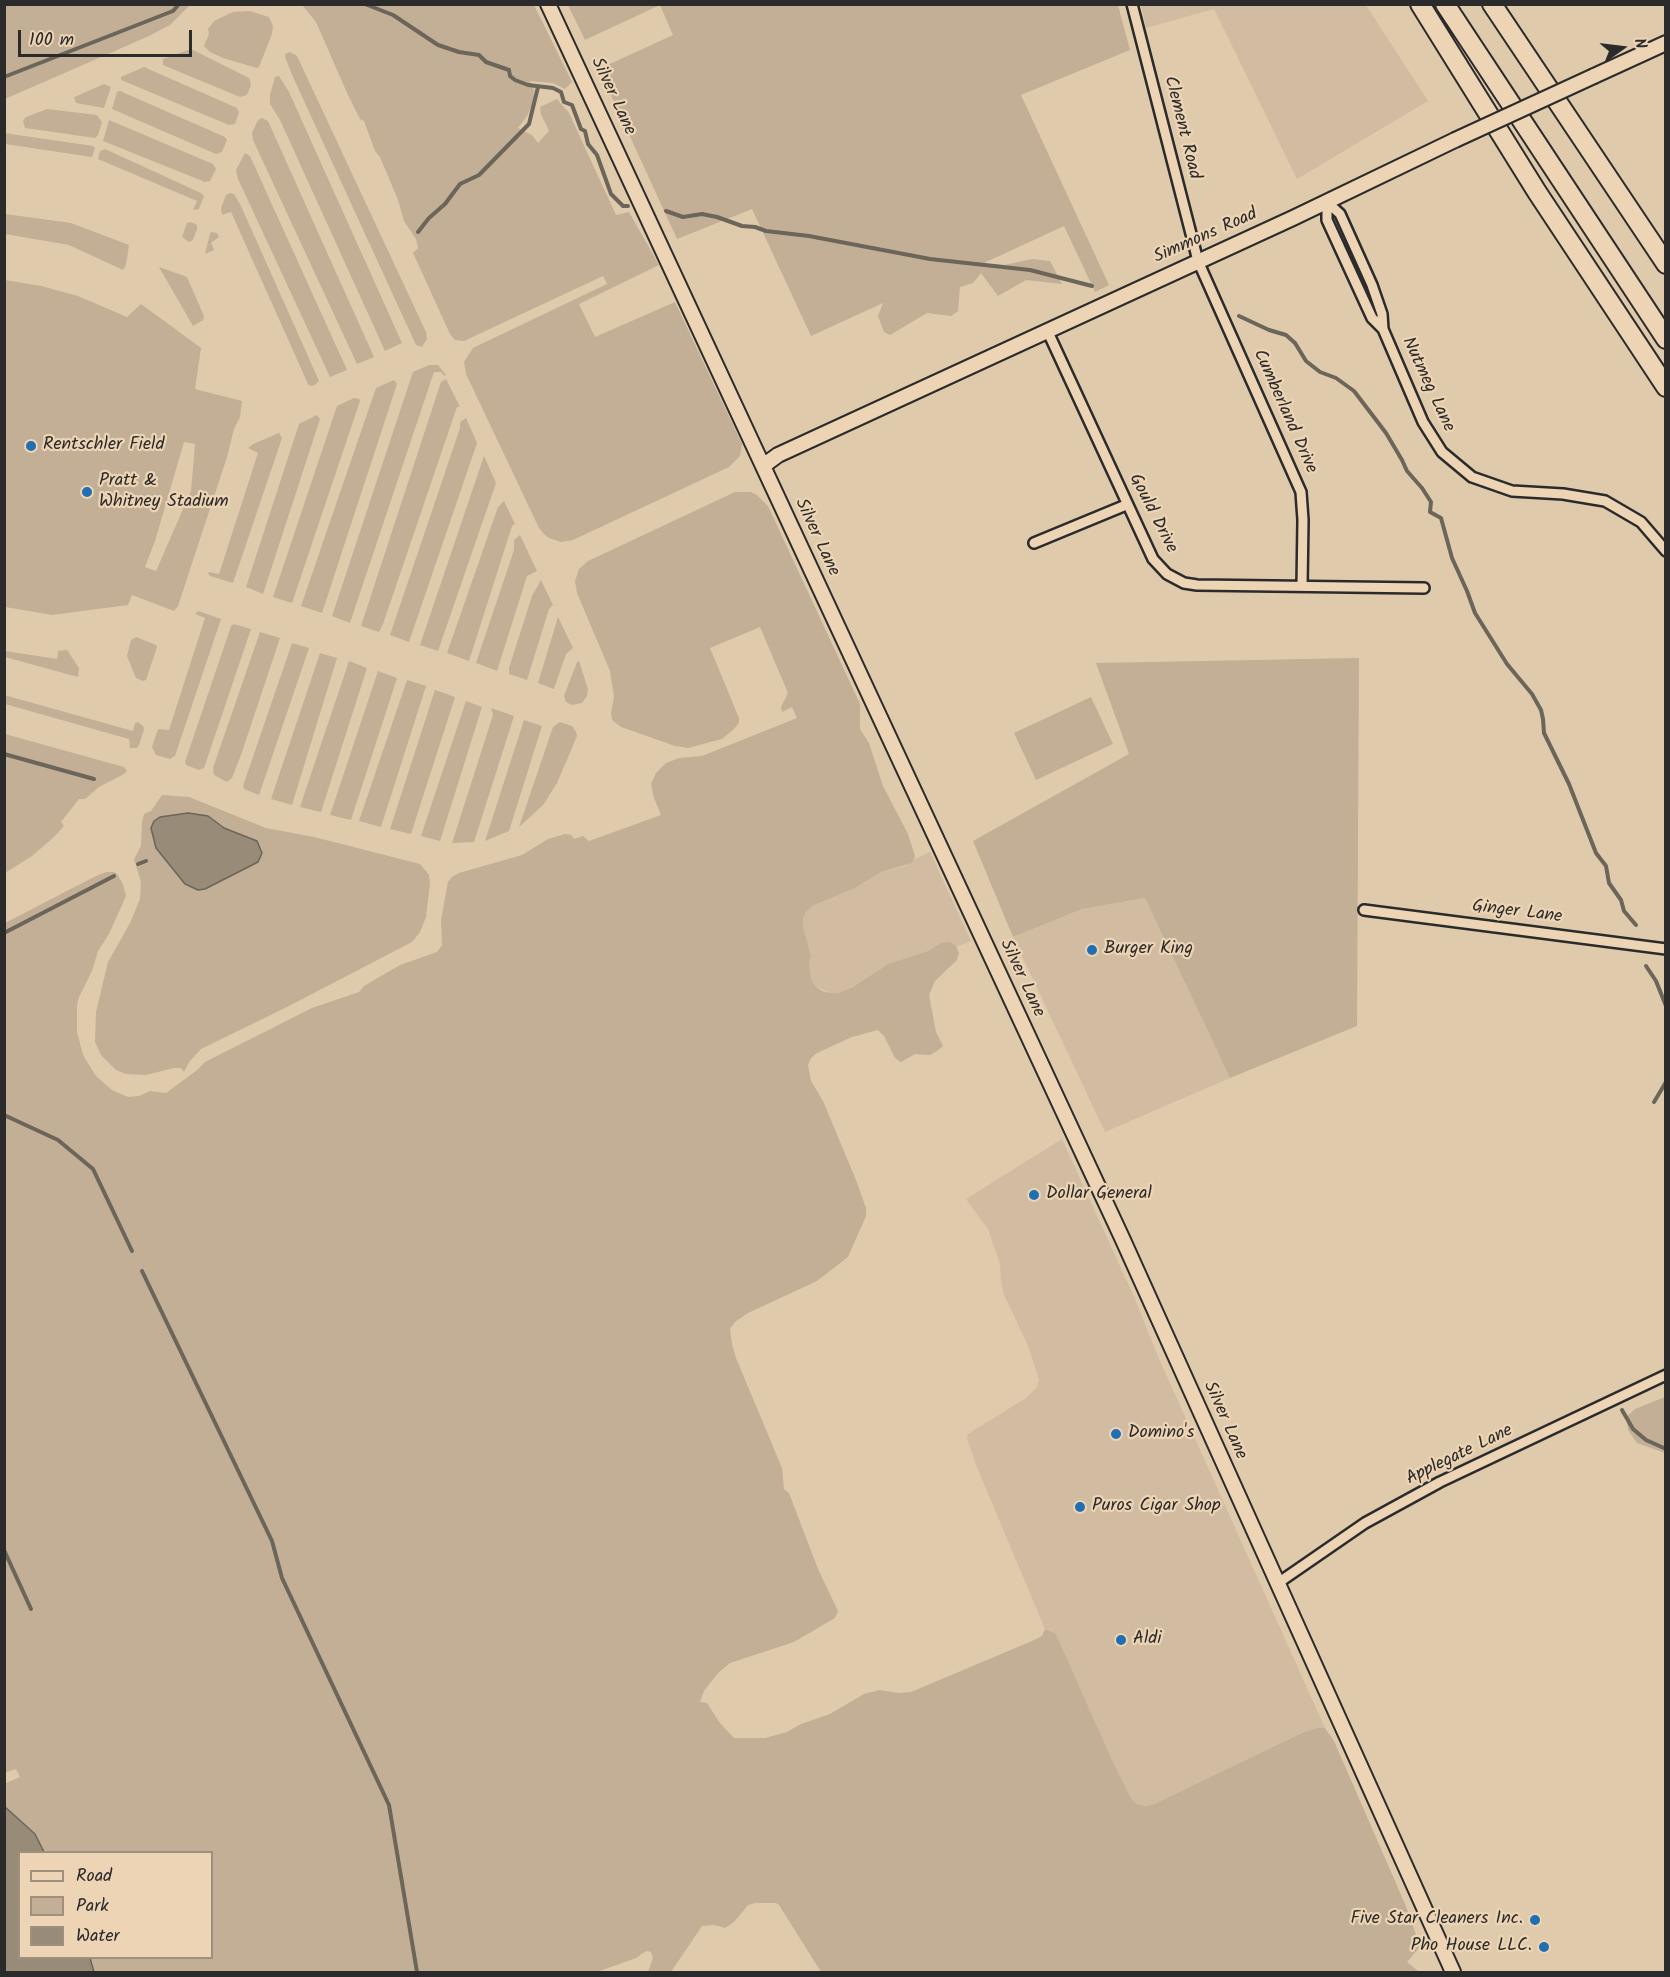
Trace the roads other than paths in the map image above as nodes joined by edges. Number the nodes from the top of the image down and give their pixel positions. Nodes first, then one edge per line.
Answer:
1 (548, 4) edge
2 (1132, 4) edge
3 (1420, 4) edge
4 (1437, 4) edge
5 (1445, 4) edge
6 (1460, 4) edge
7 (1492, 4) edge
8 (1458, 24) junction
9 (1665, 43) edge
10 (1327, 202) junction
11 (1198, 261) junction
12 (1665, 264) edge
13 (1379, 304) junction
14 (1367, 307) junction
15 (1665, 316) edge
16 (1383, 329) junction
17 (1047, 330) junction
18 (1665, 339) edge
19 (1665, 387) edge
20 (763, 466) junction
21 (1126, 505) junction
22 (1034, 543) dead end
23 (1665, 551) edge
24 (1302, 586) junction
25 (1424, 588) dead end
26 (1364, 910) dead end
27 (1665, 949) edge
28 (1665, 1375) edge
29 (1278, 1583) junction
30 (1453, 1972) edge

1 - 20 main road, Silver Lane
2 - 11 street, Clement Road
3 - 19 highway
4 - 8 highway
5 - 8 highway
6 - 15 highway
7 - 12 highway
8 - 18 highway
9 - 10 main road, Simmons Road, bridge
10 - 11 main road, Simmons Road
10 - 13 street, Nutmeg Lane
10 - 14 street, Nutmeg Lane
11 - 17 main road, Simmons Road
11 - 24 street, Cumberland Drive
13 - 14 street
13 - 16 street, Nutmeg Lane
14 - 16 street, Nutmeg Lane
16 - 23 street, Nutmeg Lane
17 - 20 main road, Simmons Road
17 - 21 street, Gould Drive
20 - 29 main road, Silver Lane
21 - 22 street
21 - 24 street, Gould Drive
24 - 25 street, Gould Drive
26 - 27 street, Ginger Lane
28 - 29 street, Applegate Lane
29 - 30 main road, Silver Lane

